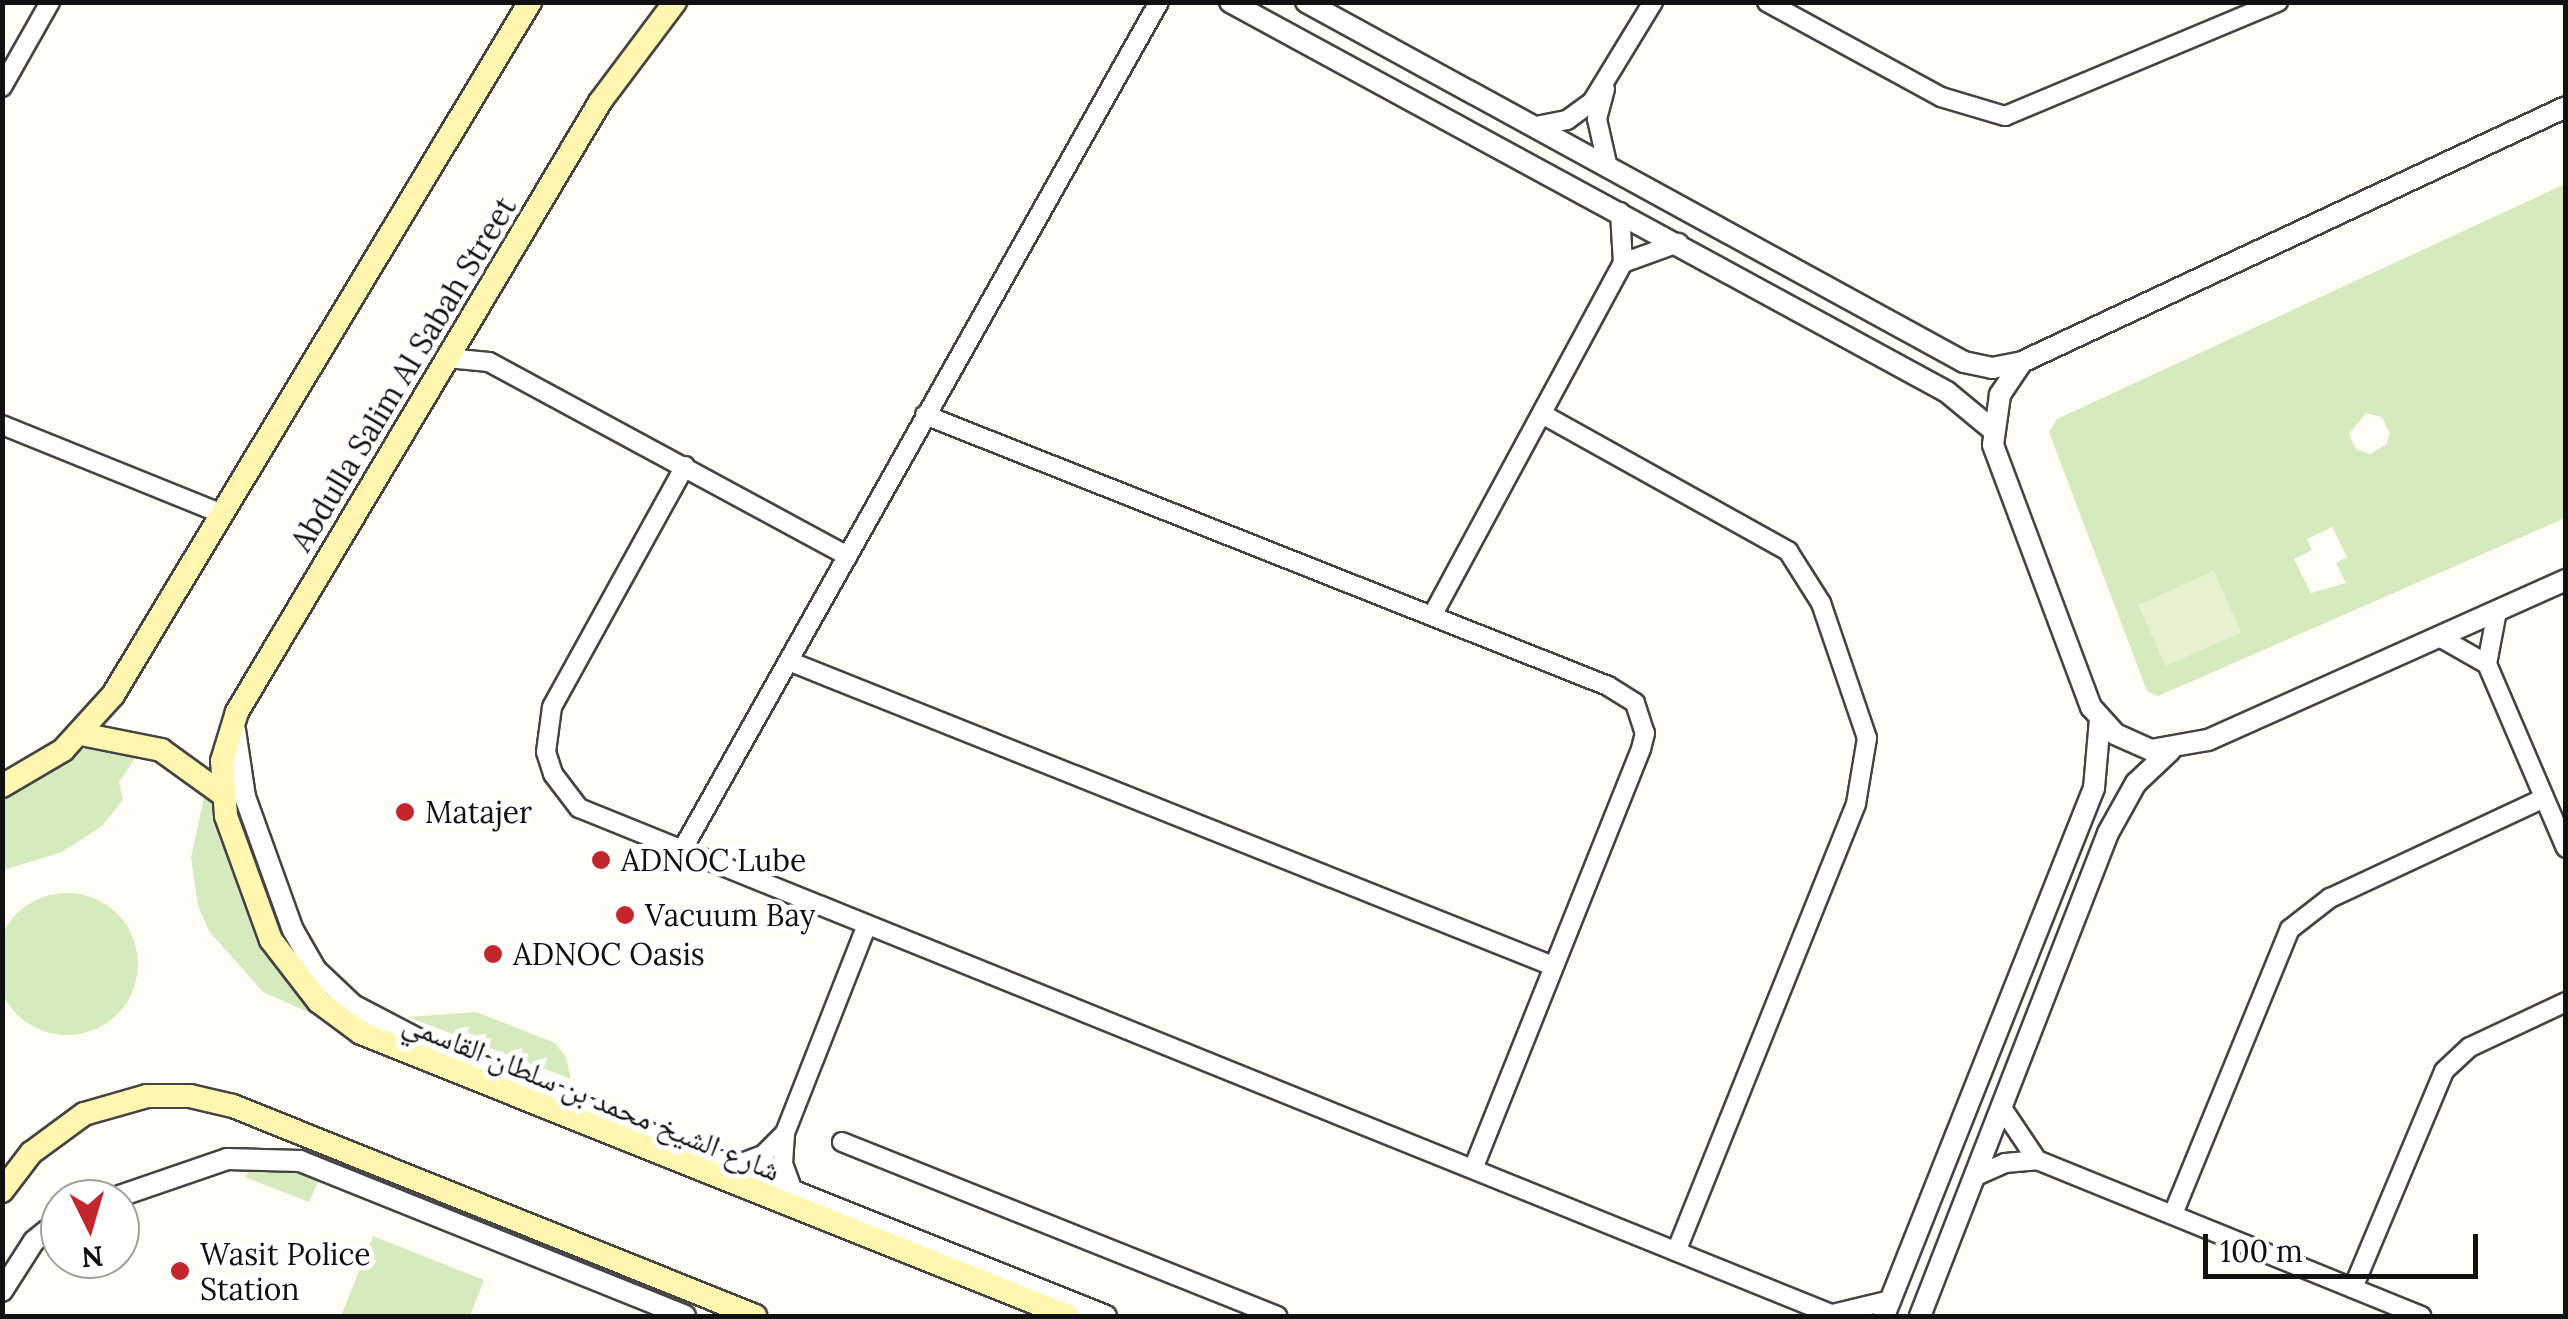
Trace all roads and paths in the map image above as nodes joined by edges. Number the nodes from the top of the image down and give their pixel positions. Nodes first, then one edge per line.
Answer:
1 (50, 2) edge
2 (530, 2) edge
3 (676, 2) edge
4 (1230, 2) edge
5 (1306, 2) edge
6 (1653, 2) edge
7 (1767, 2) edge
8 (2278, 2) edge
9 (1151, 6) edge
10 (1607, 84) junction
11 (2, 87) edge
12 (2566, 107) edge
13 (1536, 126) junction
14 (1608, 168) junction
15 (1620, 212) junction
16 (1678, 243) junction
17 (1624, 263) junction
18 (465, 330) junction
19 (1915, 336) junction
20 (447, 358) junction
21 (488, 362) junction
22 (2022, 362) junction
23 (1893, 364) junction
24 (1542, 414) junction
25 (925, 415) junction
26 (2, 425) edge
27 (1993, 430) junction
28 (685, 466) junction
29 (222, 514) junction
30 (848, 556) junction
31 (2566, 580) edge
32 (2497, 611) junction
33 (1432, 616) junction
34 (2442, 638) junction
35 (791, 662) junction
36 (2488, 664) junction
37 (237, 712) junction
38 (2100, 720) junction
39 (81, 734) junction
40 (2170, 751) junction
41 (2, 786) edge
42 (222, 794) junction
43 (2544, 798) junction
44 (2082, 817) junction
45 (2108, 832) junction
46 (2566, 848) edge
47 (681, 852) junction
48 (866, 927) junction
49 (1554, 966) junction
50 (2566, 1002) edge
51 (2002, 1108) junction
52 (785, 1133) junction
53 (842, 1142) dead end
54 (2038, 1160) junction
55 (734, 1166) junction
56 (1473, 1169) junction
57 (1976, 1176) junction
58 (140, 1188) edge
59 (2, 1191) edge
60 (793, 1191) junction
61 (2173, 1214) junction
62 (40, 1236) edge
63 (918, 1249) junction
64 (1676, 1250) junction
65 (2353, 1288) junction
66 (2, 1291) edge
67 (1887, 1308) edge
68 (1834, 1315) edge
69 (1921, 1315) edge
70 (685, 1316) edge
71 (755, 1316) edge
72 (1068, 1316) edge
73 (1106, 1316) edge
74 (1277, 1316) edge
75 (2422, 1316) edge

1 - 11 street
2 - 29 main road
3 - 18 main road, Abdulla Salim Al Sabah Street
4 - 15 street
5 - 13 street
6 - 10 street
7 - 8 street
9 - 25 street
10 - 13 street
10 - 14 street
12 - 22 street
13 - 14 street
14 - 19 street
15 - 16 street
15 - 17 street
16 - 17 street
16 - 23 street
17 - 24 street
18 - 20 main road, Abdulla Salim Al Sabah Street
18 - 21 street
19 - 22 street
19 - 23 street
20 - 21 street
20 - 37 main road, Abdulla Salim Al Sabah Street
21 - 28 street
22 - 27 street
23 - 27 street
24 - 33 street
24 - 64 street
25 - 30 street
25 - 33 street
26 - 29 street
27 - 38 street
28 - 30 street
28 - 47 street
29 - 39 main road
30 - 35 street
31 - 32 street
32 - 34 street
32 - 36 street
33 - 49 street
34 - 36 street
34 - 40 street
35 - 47 street
35 - 49 street
36 - 43 street
37 - 42 main road, Abdulla Salim Al Sabah Street
37 - 55 street
38 - 40 street
38 - 44 street
39 - 41 main road
39 - 42 main road
40 - 45 street
42 - 63 main road, شارع الشيخ محمد بن سلطان القاسمي
43 - 46 street
43 - 61 street
44 - 45 street
44 - 67 street
45 - 51 street
47 - 48 street
48 - 52 street
48 - 56 street
49 - 56 street
50 - 65 street
51 - 54 street
51 - 57 street
52 - 55 street
52 - 60 street
53 - 74 street
54 - 57 street
54 - 61 street
55 - 60 street
56 - 64 street
57 - 69 street
58 - 70 street
59 - 71 main road
60 - 63 street
61 - 65 street
62 - 66 street
63 - 72 main road, شارع الشيخ محمد بن سلطان القاسمي
63 - 73 street
64 - 68 street
65 - 75 street
67 - 68 street

